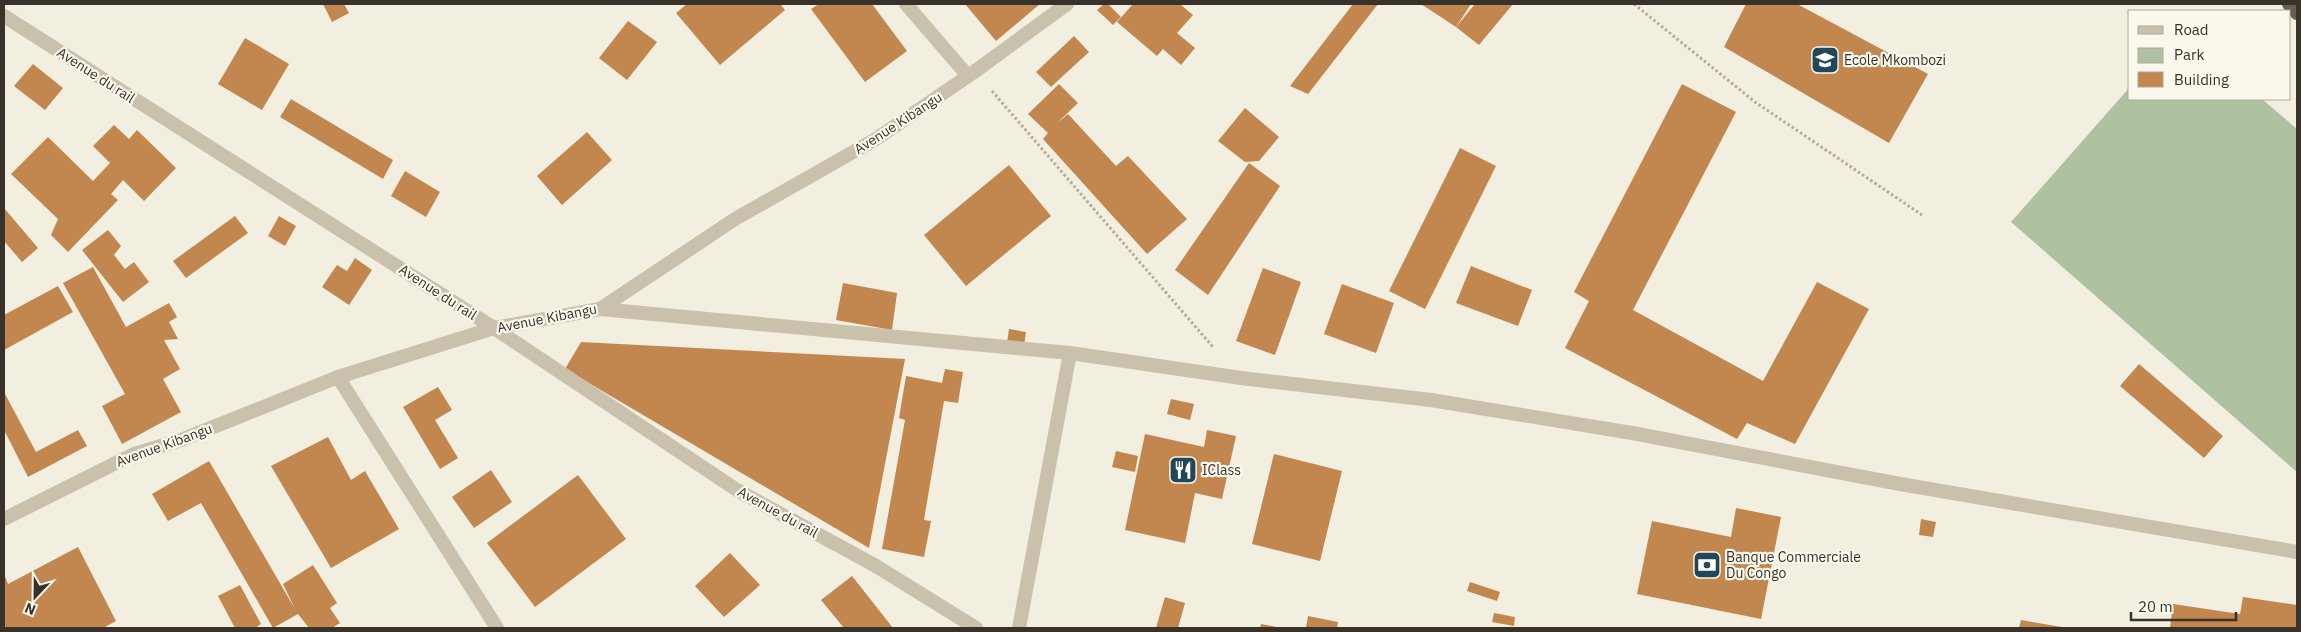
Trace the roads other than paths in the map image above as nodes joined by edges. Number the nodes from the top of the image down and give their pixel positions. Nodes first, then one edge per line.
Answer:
1 (906, 4) edge
2 (1067, 4) edge
3 (2289, 4) edge
4 (2297, 13) edge
5 (4, 16) edge
6 (971, 74) junction
7 (600, 309) junction
8 (494, 328) junction
9 (1070, 353) junction
10 (338, 377) junction
11 (4, 518) edge
12 (2297, 552) edge
13 (497, 628) edge
14 (976, 628) edge
15 (1019, 628) edge

1 - 6 street
2 - 6 street, Avenue Kibangu
3 - 4 highway
5 - 8 street, Avenue du rail
6 - 7 street, Avenue Kibangu
7 - 8 street, Avenue Kibangu
7 - 9 street
8 - 10 street, Avenue Kibangu
8 - 14 street, Avenue du rail
9 - 12 street
9 - 15 street
10 - 11 street, Avenue Kibangu
10 - 13 street

